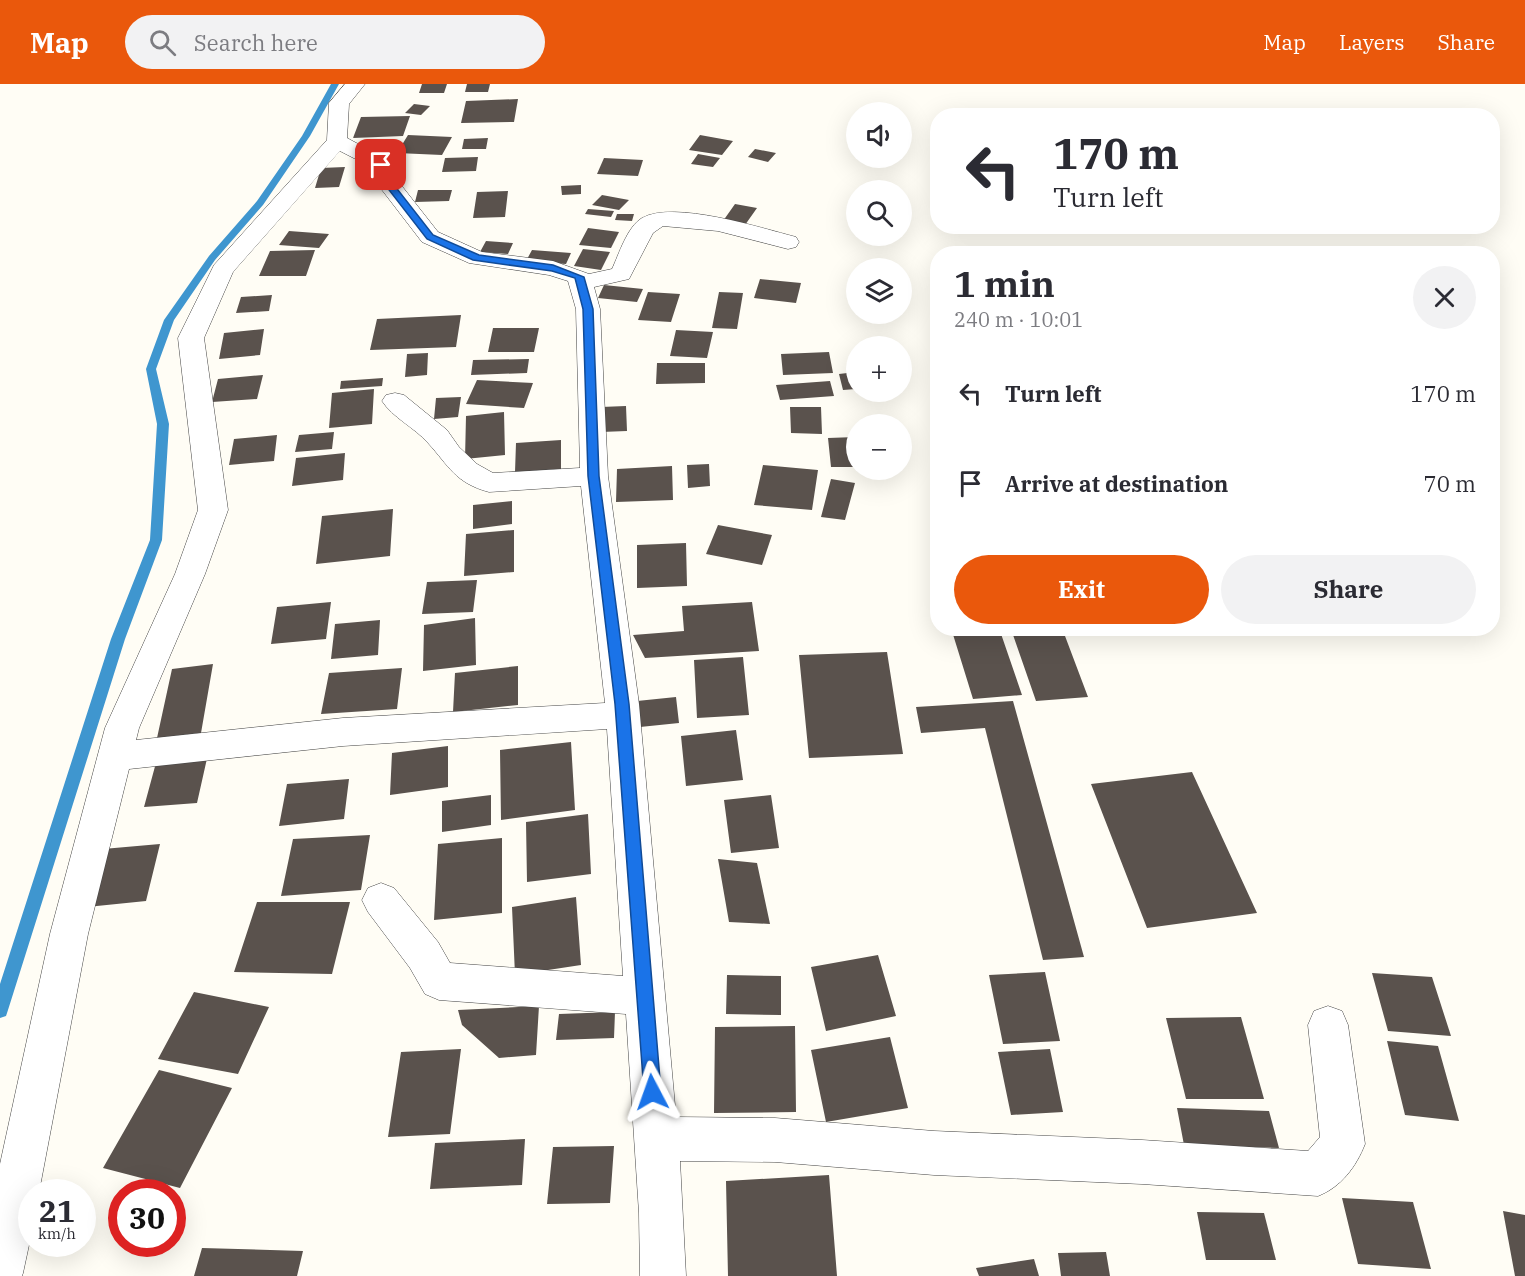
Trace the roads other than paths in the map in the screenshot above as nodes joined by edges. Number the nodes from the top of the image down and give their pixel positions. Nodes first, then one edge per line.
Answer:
1 (355, 84) edge
2 (337, 141) junction
3 (788, 242) dead end
4 (581, 283) junction
5 (395, 401) dead end
6 (594, 476) junction
7 (622, 715) junction
8 (116, 756) junction
9 (381, 900) dead end
10 (645, 997) junction
11 (1328, 1025) dead end
12 (656, 1139) junction
13 (0, 1273) edge
14 (663, 1276) edge

1 - 2 street
2 - 4 street
2 - 8 street
3 - 4 street
4 - 6 street
5 - 6 street
6 - 7 street
7 - 8 street
7 - 10 street
8 - 13 street
9 - 10 street
10 - 12 street
11 - 12 street
12 - 14 street

